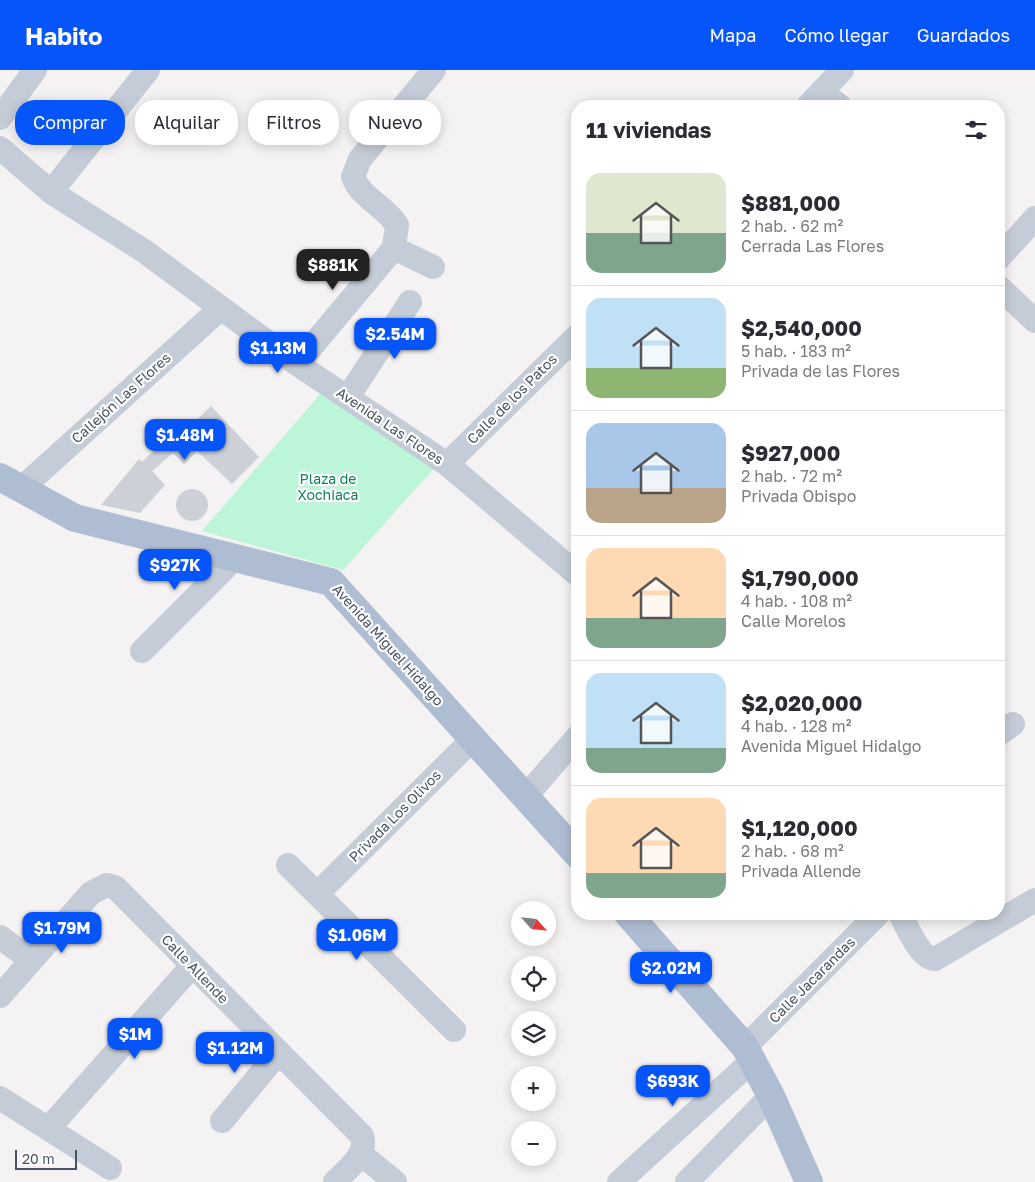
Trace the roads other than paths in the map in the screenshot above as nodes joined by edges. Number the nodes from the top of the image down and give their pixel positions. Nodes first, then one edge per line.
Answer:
1 (35, 70) edge
2 (148, 70) edge
3 (434, 70) edge
4 (842, 70) edge
5 (824, 100) edge
6 (0, 118) edge
7 (0, 148) edge
8 (51, 192) junction
9 (1035, 218) edge
10 (1005, 245) edge
11 (394, 248) junction
12 (433, 267) dead end
13 (1005, 294) edge
14 (410, 302) dead end
15 (221, 308) junction
16 (1035, 321) edge
17 (571, 342) edge
18 (298, 364) junction
19 (348, 397) junction
20 (447, 464) junction
21 (11, 483) edge
22 (234, 559) junction
23 (571, 568) edge
24 (142, 650) dead end
25 (473, 739) junction
26 (571, 744) edge
27 (526, 796) junction
28 (571, 847) edge
29 (288, 865) dead end
30 (317, 894) junction
31 (1035, 900) edge
32 (1005, 918) edge
33 (642, 920) edge
34 (872, 920) edge
35 (903, 920) edge
36 (1001, 920) edge
37 (0, 937) edge
38 (31, 960) junction
39 (192, 966) junction
40 (0, 996) edge
41 (454, 1030) dead end
42 (278, 1053) junction
43 (749, 1053) junction
44 (770, 1096) junction
45 (0, 1098) edge
46 (222, 1121) dead end
47 (48, 1130) junction
48 (362, 1148) junction
49 (110, 1168) dead end
50 (335, 1182) edge
51 (395, 1182) edge
52 (618, 1182) edge
53 (688, 1182) edge
54 (809, 1182) edge

1 - 6 street
2 - 8 street
3 - 11 street
4 - 5 street
7 - 8 street, Avenida Las Flores
8 - 15 street, Avenida Las Flores
9 - 10 street
11 - 12 street
11 - 18 street
13 - 16 street
14 - 19 street
15 - 18 street, Avenida Las Flores
15 - 21 street, Callejón Las Flores
17 - 20 street, Calle de los Patos
18 - 19 street, Avenida Las Flores
19 - 20 street, Avenida Las Flores
20 - 23 street, Avenida Las Flores
21 - 22 main road, Avenida Miguel Hidalgo
22 - 24 street
22 - 25 main road, Avenida Miguel Hidalgo
25 - 27 main road, Avenida Miguel Hidalgo
25 - 30 street, Privada Los Olivos
26 - 27 street
27 - 28 main road, Avenida Miguel Hidalgo
29 - 30 street
30 - 41 street
31 - 32 street
33 - 43 main road
34 - 43 street, Calle Jacarandas
35 - 36 street
37 - 38 street
38 - 39 street, Calle Allende
38 - 40 street
39 - 42 street, Calle Allende
39 - 47 street
42 - 46 street
42 - 48 street, Calle Allende
43 - 44 main road
43 - 52 street, Calle Jacarandas
44 - 53 street
44 - 54 main road
45 - 47 street
47 - 49 street
48 - 50 street
48 - 51 street, Calle Allende

